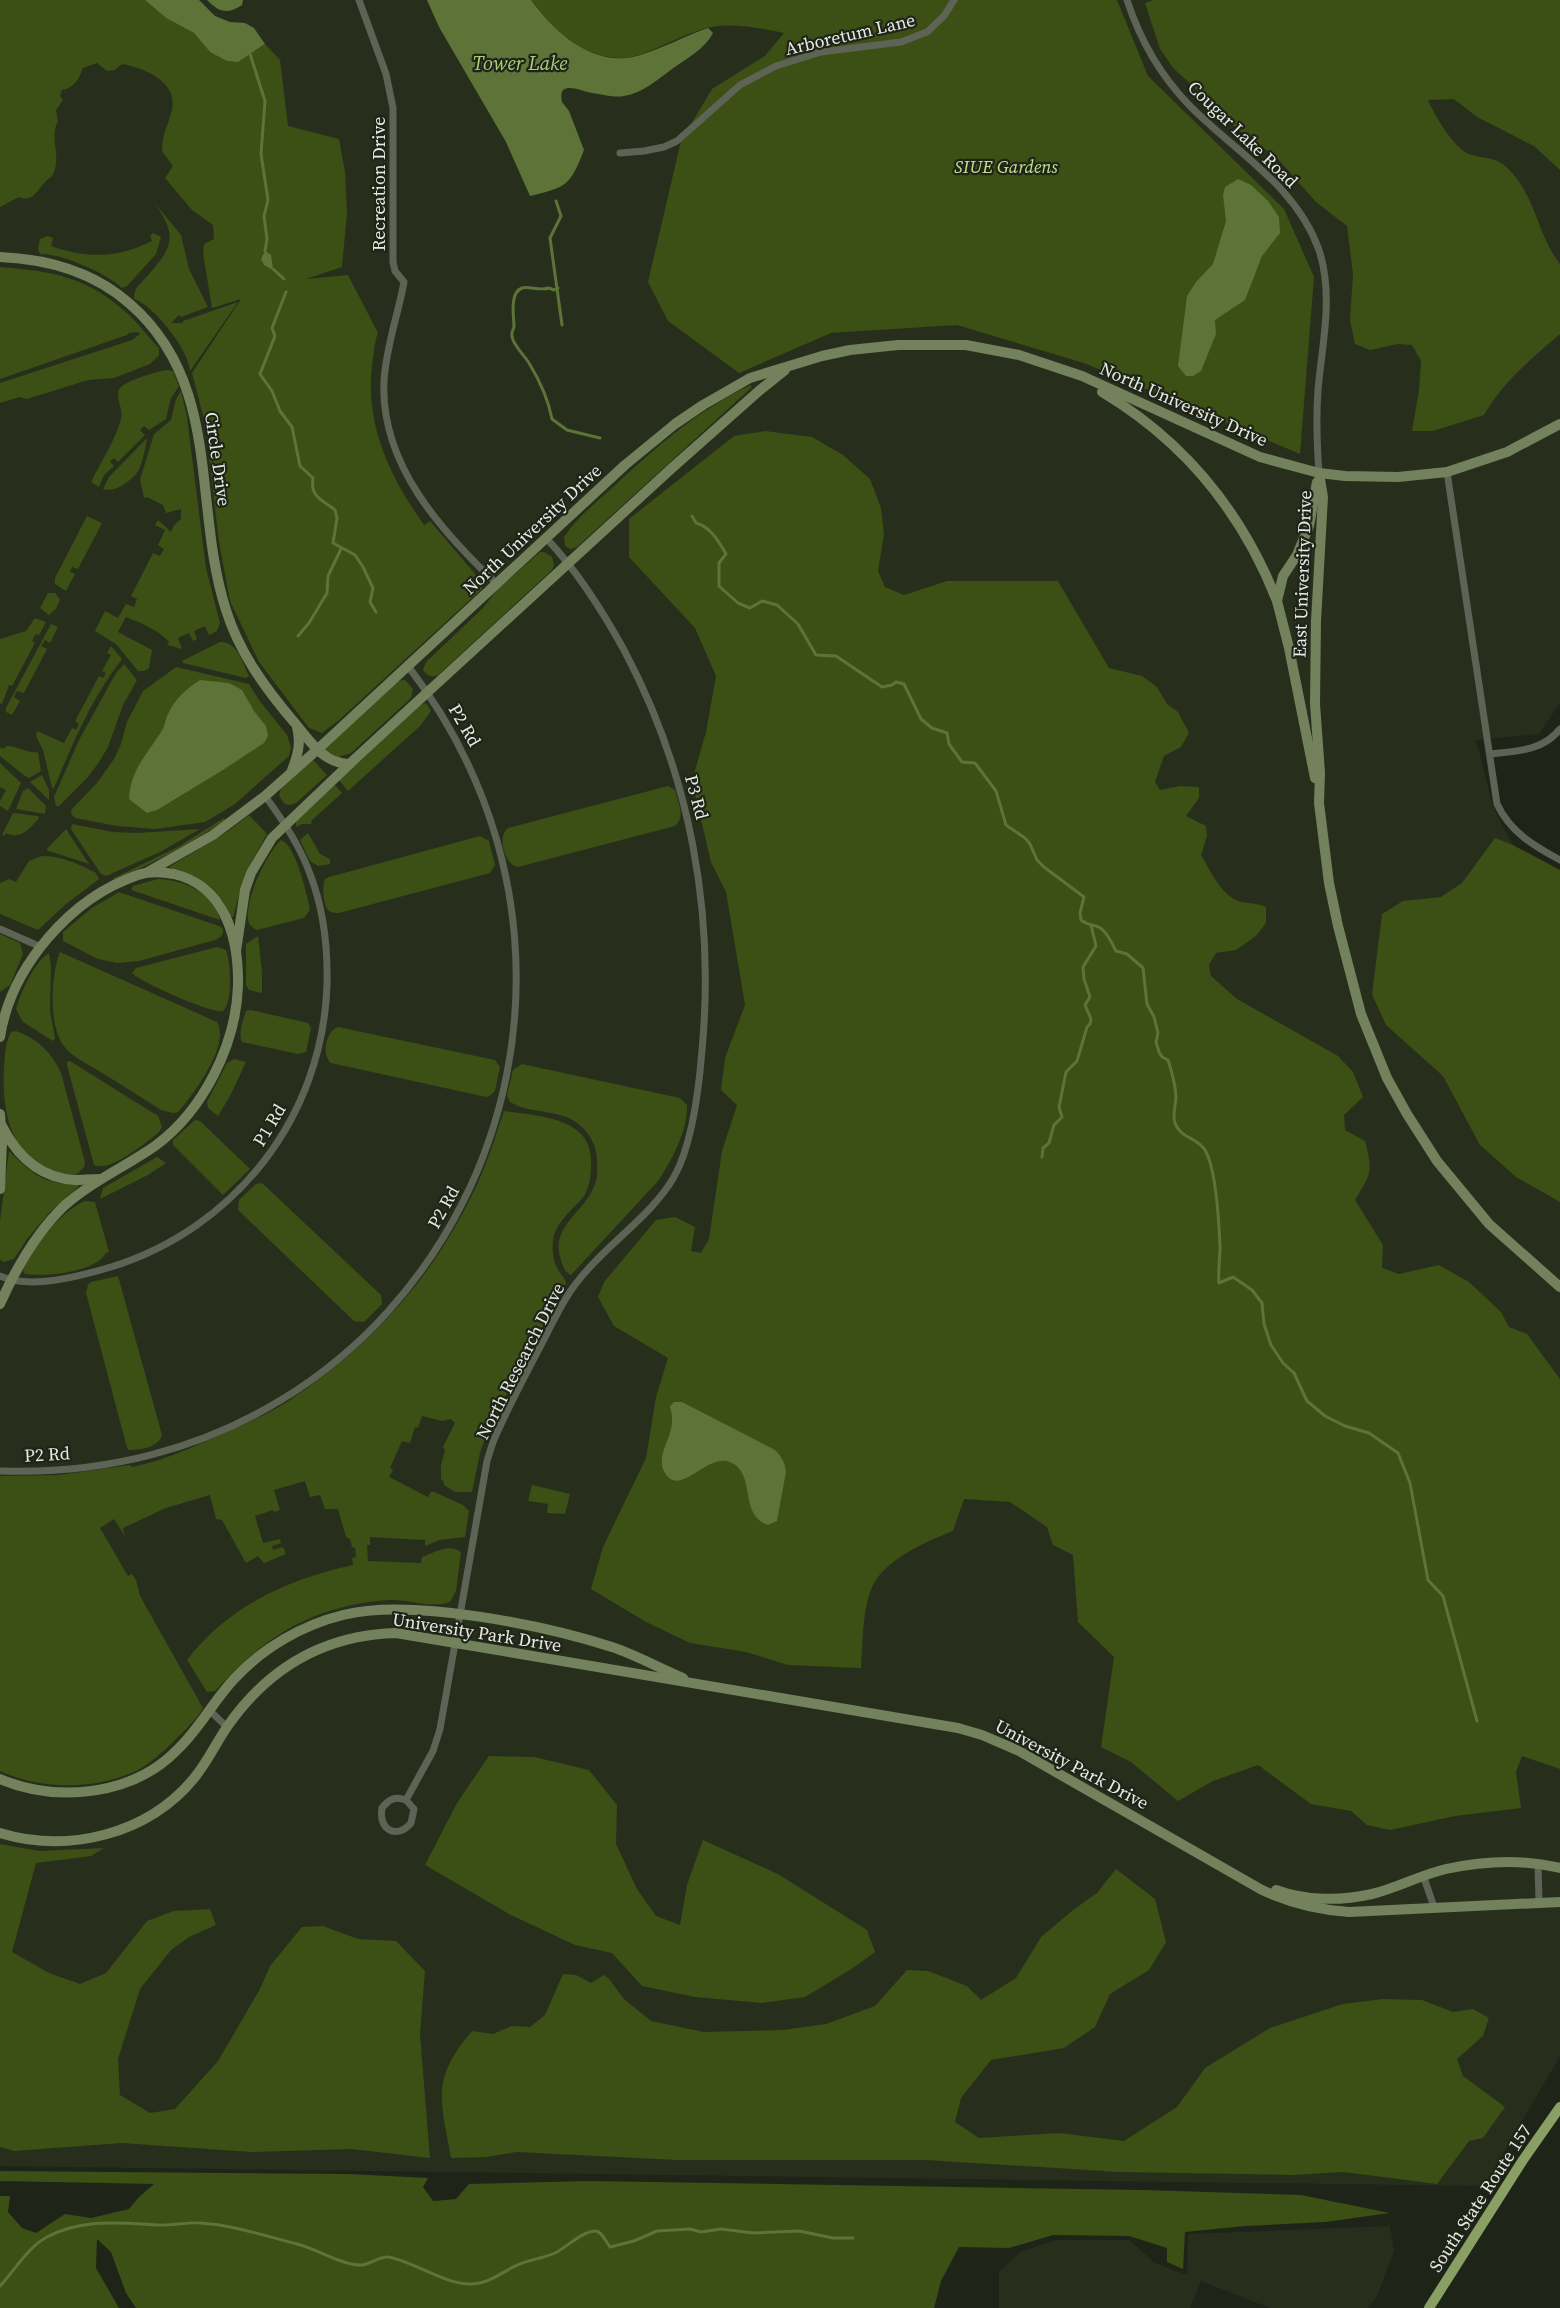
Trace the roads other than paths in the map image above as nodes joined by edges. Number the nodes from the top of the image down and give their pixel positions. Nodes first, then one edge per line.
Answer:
1 (359, 0) edge
2 (954, 0) edge
3 (1127, 0) edge
4 (620, 153) dead end
5 (0, 257) edge
6 (790, 367) junction
7 (1063, 369) junction
8 (1560, 424) edge
9 (1447, 472) junction
10 (1319, 473) junction
11 (547, 539) junction
12 (569, 563) junction
13 (497, 584) junction
14 (1277, 601) junction
15 (408, 666) junction
16 (428, 692) junction
17 (296, 724) junction
18 (1560, 729) edge
19 (318, 749) junction
20 (1491, 754) junction
21 (349, 764) junction
22 (291, 773) junction
23 (265, 796) junction
24 (1319, 800) junction
25 (285, 824) junction
26 (1560, 860) edge
27 (146, 873) junction
28 (0, 929) edge
29 (41, 948) junction
30 (236, 951) junction
31 (3, 1006) edge
32 (0, 1037) edge
33 (697, 1096) joint
34 (0, 1114) edge
35 (2, 1126) junction
36 (99, 1179) junction
37 (0, 1189) edge
38 (5, 1279) edge
39 (1560, 1287) edge
40 (0, 1304) edge
41 (0, 1471) edge
42 (461, 1615) junction
43 (456, 1642) junction
44 (703, 1685) junction
45 (210, 1710) junction
46 (227, 1727) junction
47 (0, 1779) edge
48 (406, 1800) junction
49 (0, 1833) edge
50 (1538, 1864) junction
51 (1560, 1868) edge
52 (1237, 1875) junction
53 (1424, 1875) junction
54 (1539, 1901) junction
55 (1560, 1902) edge
56 (1434, 1907) junction
57 (1560, 2107) edge
58 (1429, 2308) edge

1 - 13 street, Recreation Drive
2 - 4 street, Arboretum Lane
3 - 10 street, Cougar Lake Road
5 - 17 main road, Circle Drive
6 - 7 main road, North University Drive
6 - 11 main road, North University Drive
6 - 12 main road, North University Drive
7 - 10 main road, North University Drive
7 - 14 main road
8 - 9 main road, North University Drive
9 - 10 main road, North University Drive
9 - 20 street
10 - 14 main road, East University Drive
10 - 24 main road, East University Drive
11 - 12 street, P3 Rd
11 - 13 main road, North University Drive
12 - 16 main road, North University Drive
12 - 33 street, P3 Rd
13 - 15 main road, North University Drive
14 - 24 main road, East University Drive
15 - 16 street, P2 Rd
15 - 19 main road, North University Drive
16 - 21 main road, North University Drive
16 - 41 street, P2 Rd
17 - 19 main road, Circle Drive
17 - 22 main road
18 - 20 street
19 - 21 main road, Circle Drive
19 - 22 main road, North University Drive
20 - 26 street
21 - 25 main road, North University Drive
22 - 23 main road, North University Drive
23 - 25 street, P1 Rd
23 - 27 main road, North University Drive
24 - 39 main road, East University Drive
25 - 30 main road, North University Drive
25 - 38 street, P1 Rd
27 - 29 main road, North University Drive
27 - 30 main road
28 - 29 street
29 - 31 main road, North University Drive
30 - 36 main road
31 - 32 main road, North University Drive
33 - 42 street, North Research Drive
34 - 35 main road
35 - 36 main road
35 - 37 main road
36 - 38 main road
38 - 40 main road
42 - 43 street, North Research Drive
42 - 44 main road, University Park Drive
42 - 45 main road, University Park Drive
43 - 44 main road, University Park Drive
43 - 46 main road, University Park Drive
43 - 48 street, North Research Drive
44 - 52 main road, University Park Drive
45 - 46 street
45 - 47 main road, University Park Drive
46 - 49 main road, University Park Drive
48 - 48 street
50 - 51 main road, University Park Drive
50 - 53 main road, University Park Drive
50 - 54 street
52 - 53 main road, University Park Drive
52 - 56 main road, University Park Drive
53 - 56 street
54 - 55 main road, University Park Drive
54 - 56 main road, University Park Drive
57 - 58 main road, South State Route 157

